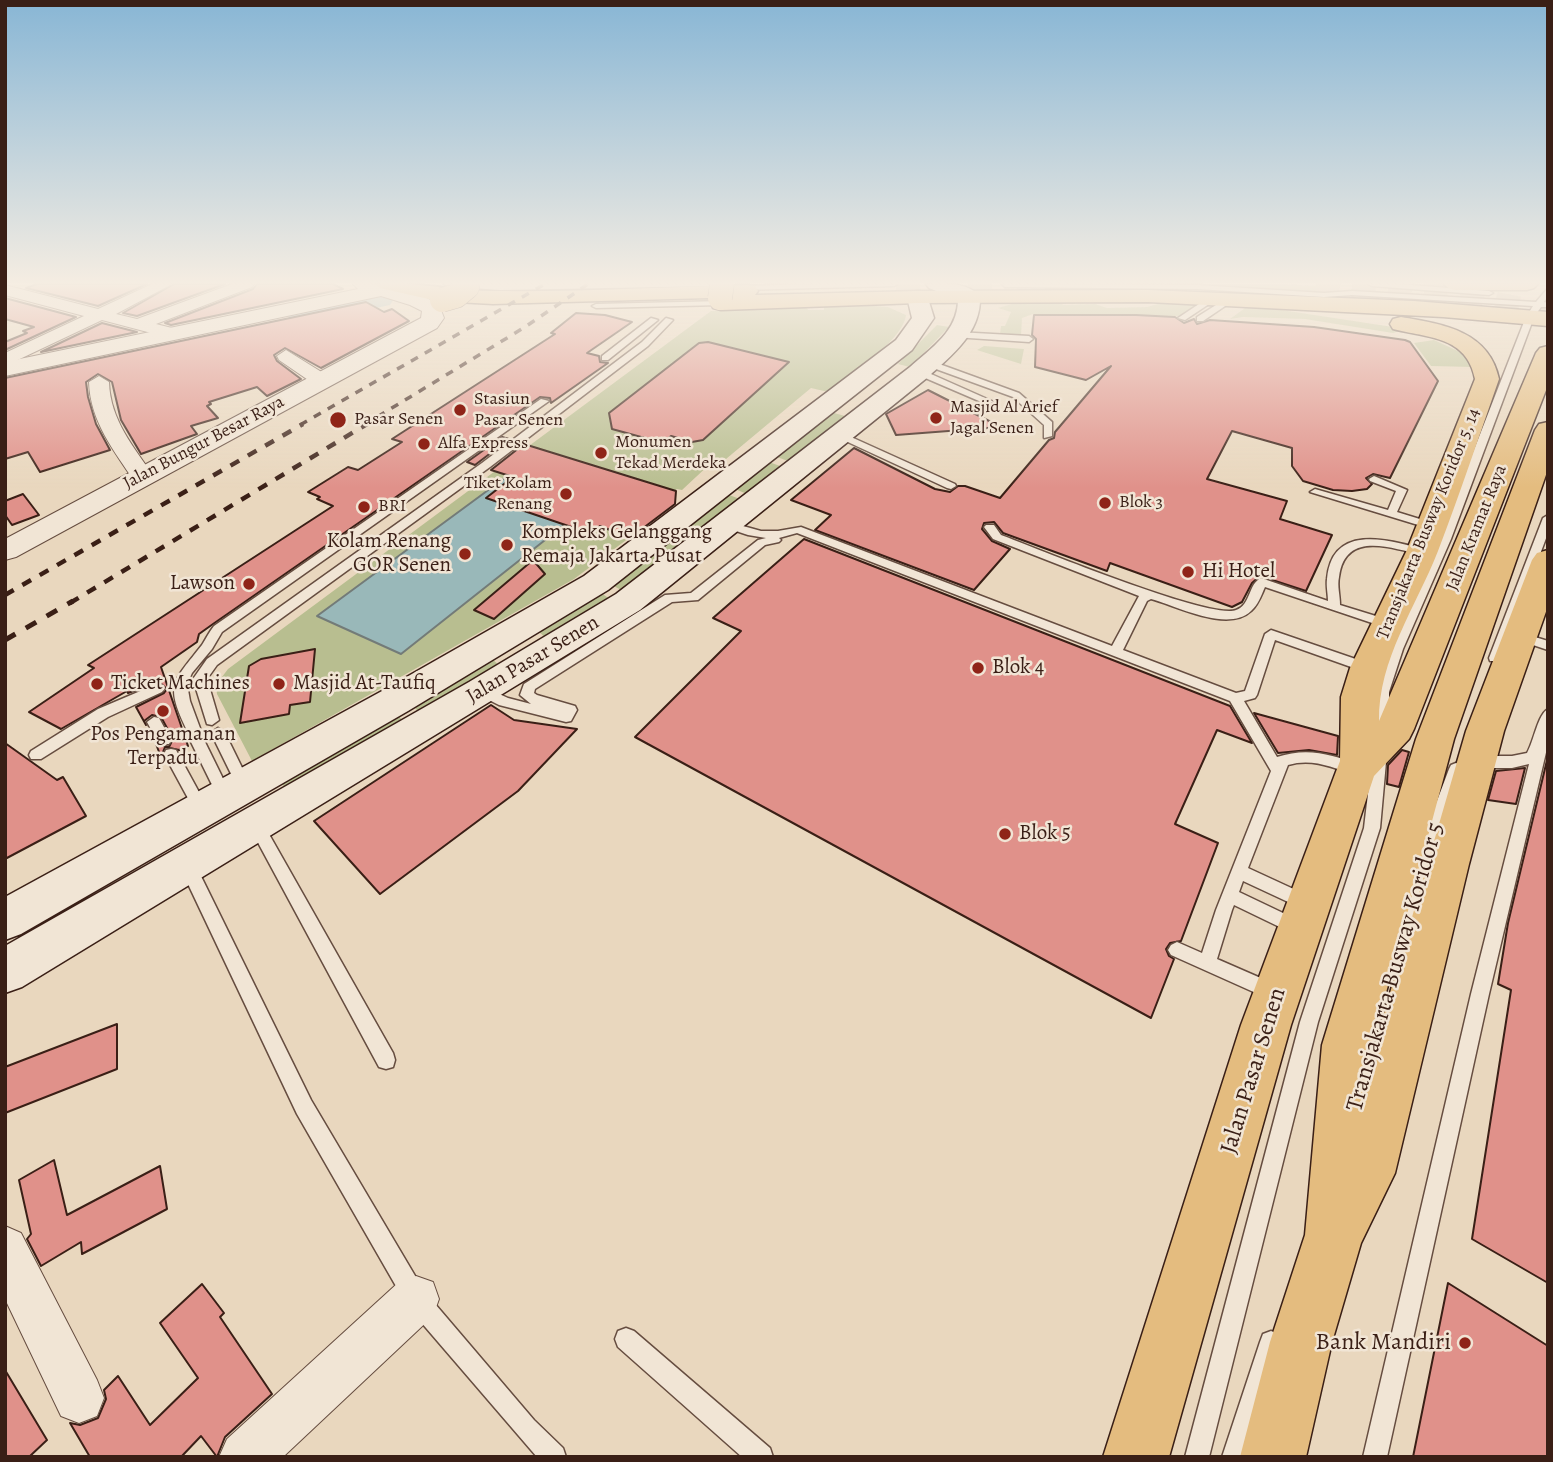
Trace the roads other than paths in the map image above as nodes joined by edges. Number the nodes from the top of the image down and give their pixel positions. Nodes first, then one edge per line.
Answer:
1 (22, 352) edge
2 (86, 352) edge
3 (374, 352) edge
4 (612, 352) edge
5 (634, 352) edge
6 (896, 352) edge
7 (939, 352) edge
8 (1479, 352) edge
9 (1520, 352) edge
10 (1548, 353) edge
11 (286, 356) dead end
12 (605, 358) dead end
13 (5, 360) edge
14 (5, 369) edge
15 (875, 370) junction
16 (918, 372) junction
17 (321, 380) junction
18 (99, 382) dead end
19 (544, 401) dead end
20 (989, 402) dead end
21 (1548, 430) edge
22 (497, 435) junction
23 (840, 435) junction
24 (1047, 436) dead end
25 (519, 441) junction
26 (143, 477) junction
27 (1374, 479) dead end
28 (951, 486) dead end
29 (1315, 492) dead end
30 (1391, 514) junction
31 (1548, 518) edge
32 (725, 524) junction
33 (993, 532) dead end
34 (804, 535) dead end
35 (1416, 541) junction
36 (5, 551) edge
37 (1546, 572) edge
38 (658, 592) junction
39 (1149, 595) junction
40 (1334, 604) junction
41 (1389, 621) junction
42 (1535, 641) edge
43 (1116, 651) junction
44 (1368, 668) junction
45 (168, 684) junction
46 (482, 691) junction
47 (140, 696) junction
48 (1235, 698) junction
49 (1548, 714) edge
50 (1449, 741) junction
51 (1542, 742) junction
52 (36, 755) dead end
53 (1366, 759) junction
54 (1278, 771) junction
55 (231, 805) junction
56 (186, 864) junction
57 (1239, 871) junction
58 (1230, 895) junction
59 (1304, 916) junction
60 (5, 920) edge
61 (1410, 927) dead end
62 (1177, 950) dead end
63 (1207, 962) junction
64 (5, 971) edge
65 (1278, 994) junction
66 (386, 1060) dead end
67 (1362, 1095) dead end
68 (1339, 1157) junction
69 (1322, 1233) junction
70 (5, 1249) edge
71 (416, 1299) junction
72 (1276, 1328) dead end
73 (626, 1339) dead end
74 (79, 1398) dead end
75 (245, 1457) edge
76 (554, 1457) edge
77 (761, 1457) edge
78 (1136, 1457) edge
79 (1197, 1457) edge
80 (1234, 1457) edge
81 (1273, 1457) edge
82 (1375, 1457) edge

1 - 13 street
2 - 14 street
3 - 17 street, Jalan Bungur Besar Raya
4 - 12 lane
5 - 25 lane
6 - 15 main road, Jalan Pasar Senen
7 - 16 main road, Jalan Pasar Senen
8 - 35 main road
9 - 53 lane, Transjakarta Busway Koridor 5, 14
10 - 50 main road, Jalan Kramat Raya
11 - 17 street
15 - 16 main road
15 - 55 main road, Jalan Pasar Senen
16 - 20 lane
16 - 23 main road, Jalan Pasar Senen
16 - 24 lane
17 - 26 street, Jalan Bungur Besar Raya
18 - 26 street
19 - 22 lane
21 - 50 main road, Jalan Kramat Raya
22 - 25 lane
22 - 45 lane
23 - 28 lane
23 - 32 main road, Jalan Pasar Senen
25 - 55 lane
26 - 36 street, Jalan Bungur Besar Raya
27 - 30 lane
29 - 30 lane
30 - 35 lane
31 - 50 lane, Transjakarta Busway Koridor 5
32 - 38 main road, Jalan Pasar Senen
32 - 43 lane
33 - 39 lane
34 - 38 lane
35 - 40 lane
35 - 41 main road
37 - 42 main road, Jalan Pasar Senen
38 - 46 main road, Jalan Pasar Senen
38 - 46 lane
39 - 40 lane
39 - 43 lane
40 - 41 lane
41 - 44 main road
42 - 50 main road, Jalan Pasar Senen
43 - 48 lane
44 - 48 lane
44 - 53 main road
45 - 47 lane
45 - 55 lane
46 - 55 main road, Jalan Pasar Senen
47 - 52 lane
47 - 55 lane
48 - 54 lane
49 - 51 lane
50 - 51 lane
50 - 53 main road, Jalan Pasar Senen
50 - 61 lane, Transjakarta Busway Koridor 5
50 - 68 main road, Jalan Pasar Senen
50 - 69 main road, Jalan Pasar Senen
51 - 82 lane
53 - 54 lane
53 - 59 main road, Jalan Pasar Senen
53 - 79 lane
54 - 57 lane
55 - 56 main road, Jalan Pasar Senen
55 - 60 main road, Jalan Pasar Senen
55 - 66 lane
56 - 64 main road, Jalan Pasar Senen
56 - 71 lane
57 - 58 lane
57 - 59 lane
58 - 59 lane
58 - 63 lane
59 - 65 main road, Jalan Pasar Senen
62 - 63 lane
63 - 65 lane
65 - 78 main road, Jalan Pasar Senen
67 - 68 lane, Transjakarta Busway Koridor 5
68 - 69 main road, Jalan Pasar Senen
69 - 81 main road, Jalan Pasar Senen
70 - 74 street
71 - 75 street
71 - 76 lane
72 - 80 lane
73 - 77 lane

